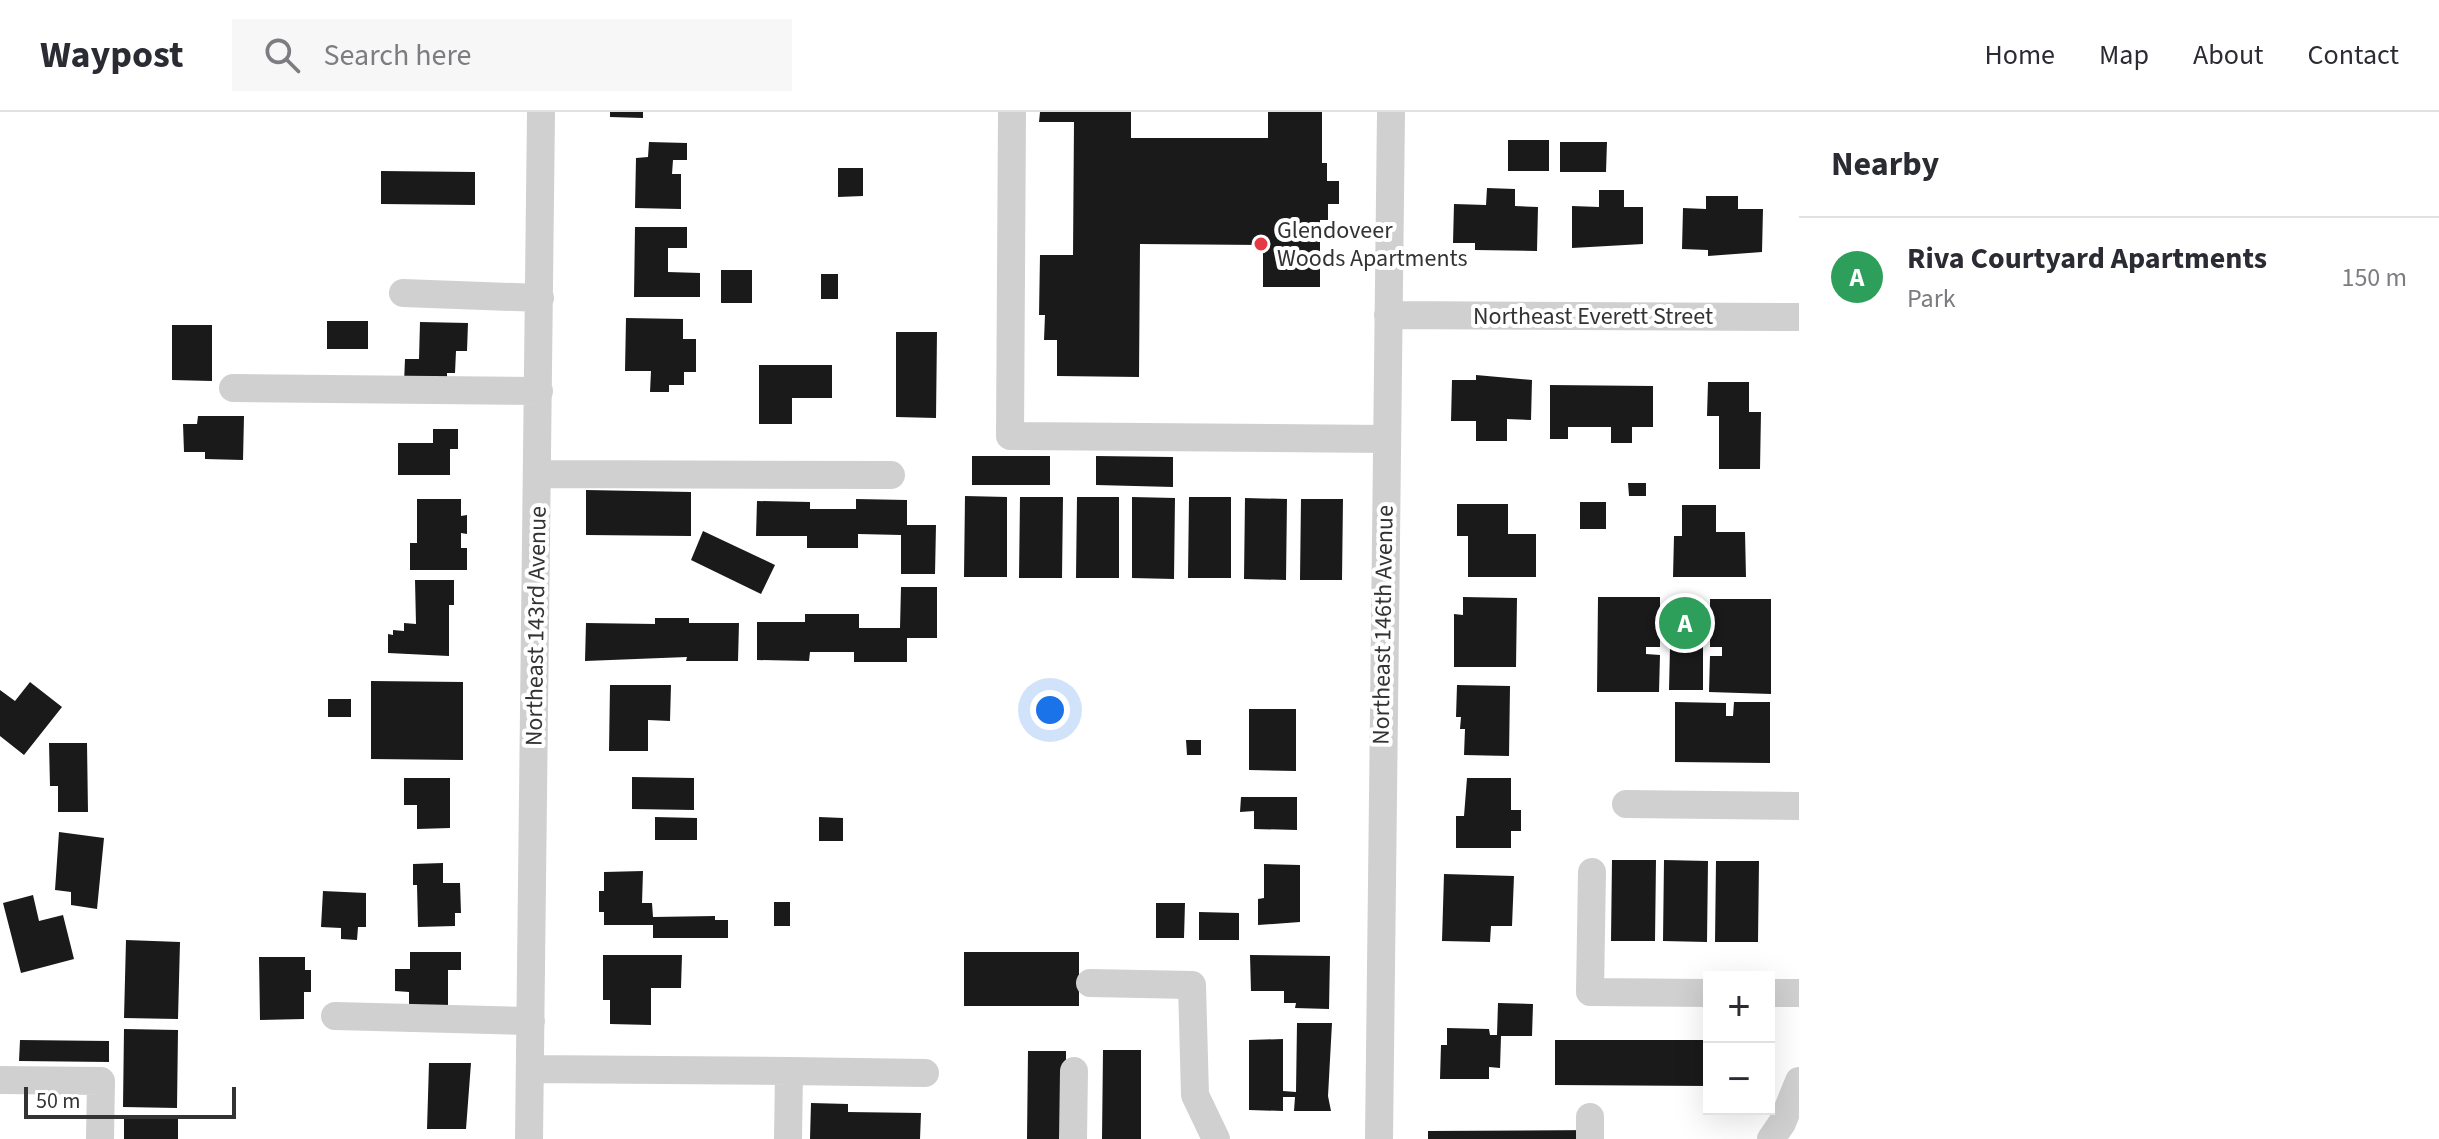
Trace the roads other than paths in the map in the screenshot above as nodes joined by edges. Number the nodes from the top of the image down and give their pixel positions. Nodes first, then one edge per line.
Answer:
1 (541, 112) edge
2 (1012, 112) edge
3 (1391, 112) edge
4 (403, 293) dead end
5 (540, 298) junction
6 (1388, 315) junction
7 (1799, 317) edge
8 (233, 388) dead end
9 (539, 391) junction
10 (1386, 439) junction
11 (538, 474) junction
12 (891, 475) dead end
13 (1626, 804) dead end
14 (1799, 806) edge
15 (1592, 872) dead end
16 (1090, 983) dead end
17 (1703, 993) edge
18 (1775, 993) edge
19 (1799, 993) edge
20 (335, 1016) dead end
21 (531, 1021) junction
22 (530, 1069) junction
23 (789, 1071) junction
24 (1074, 1071) dead end
25 (925, 1073) dead end
26 (0, 1080) edge
27 (1799, 1081) edge
28 (100, 1139) edge
29 (529, 1139) edge
30 (788, 1139) edge
31 (1073, 1139) edge
32 (1216, 1139) edge
33 (1379, 1139) edge
34 (1771, 1139) edge

1 - 5 street, Northeast 143rd Avenue
2 - 10 street
3 - 6 street, Northeast 146th Avenue
4 - 5 street
5 - 9 street, Northeast 143rd Avenue
6 - 7 street, Northeast Everett Street
6 - 10 street, Northeast 146th Avenue
8 - 9 street
9 - 11 street, Northeast 143rd Avenue
10 - 33 street, Northeast 146th Avenue
11 - 12 street
11 - 21 street, Northeast 143rd Avenue
13 - 14 street
15 - 17 street
16 - 32 street
18 - 19 street
20 - 21 street
21 - 22 street, Northeast 143rd Avenue
22 - 23 street
22 - 29 street, Northeast 143rd Avenue
23 - 25 street
23 - 30 street
24 - 31 street
26 - 28 street
27 - 34 street

